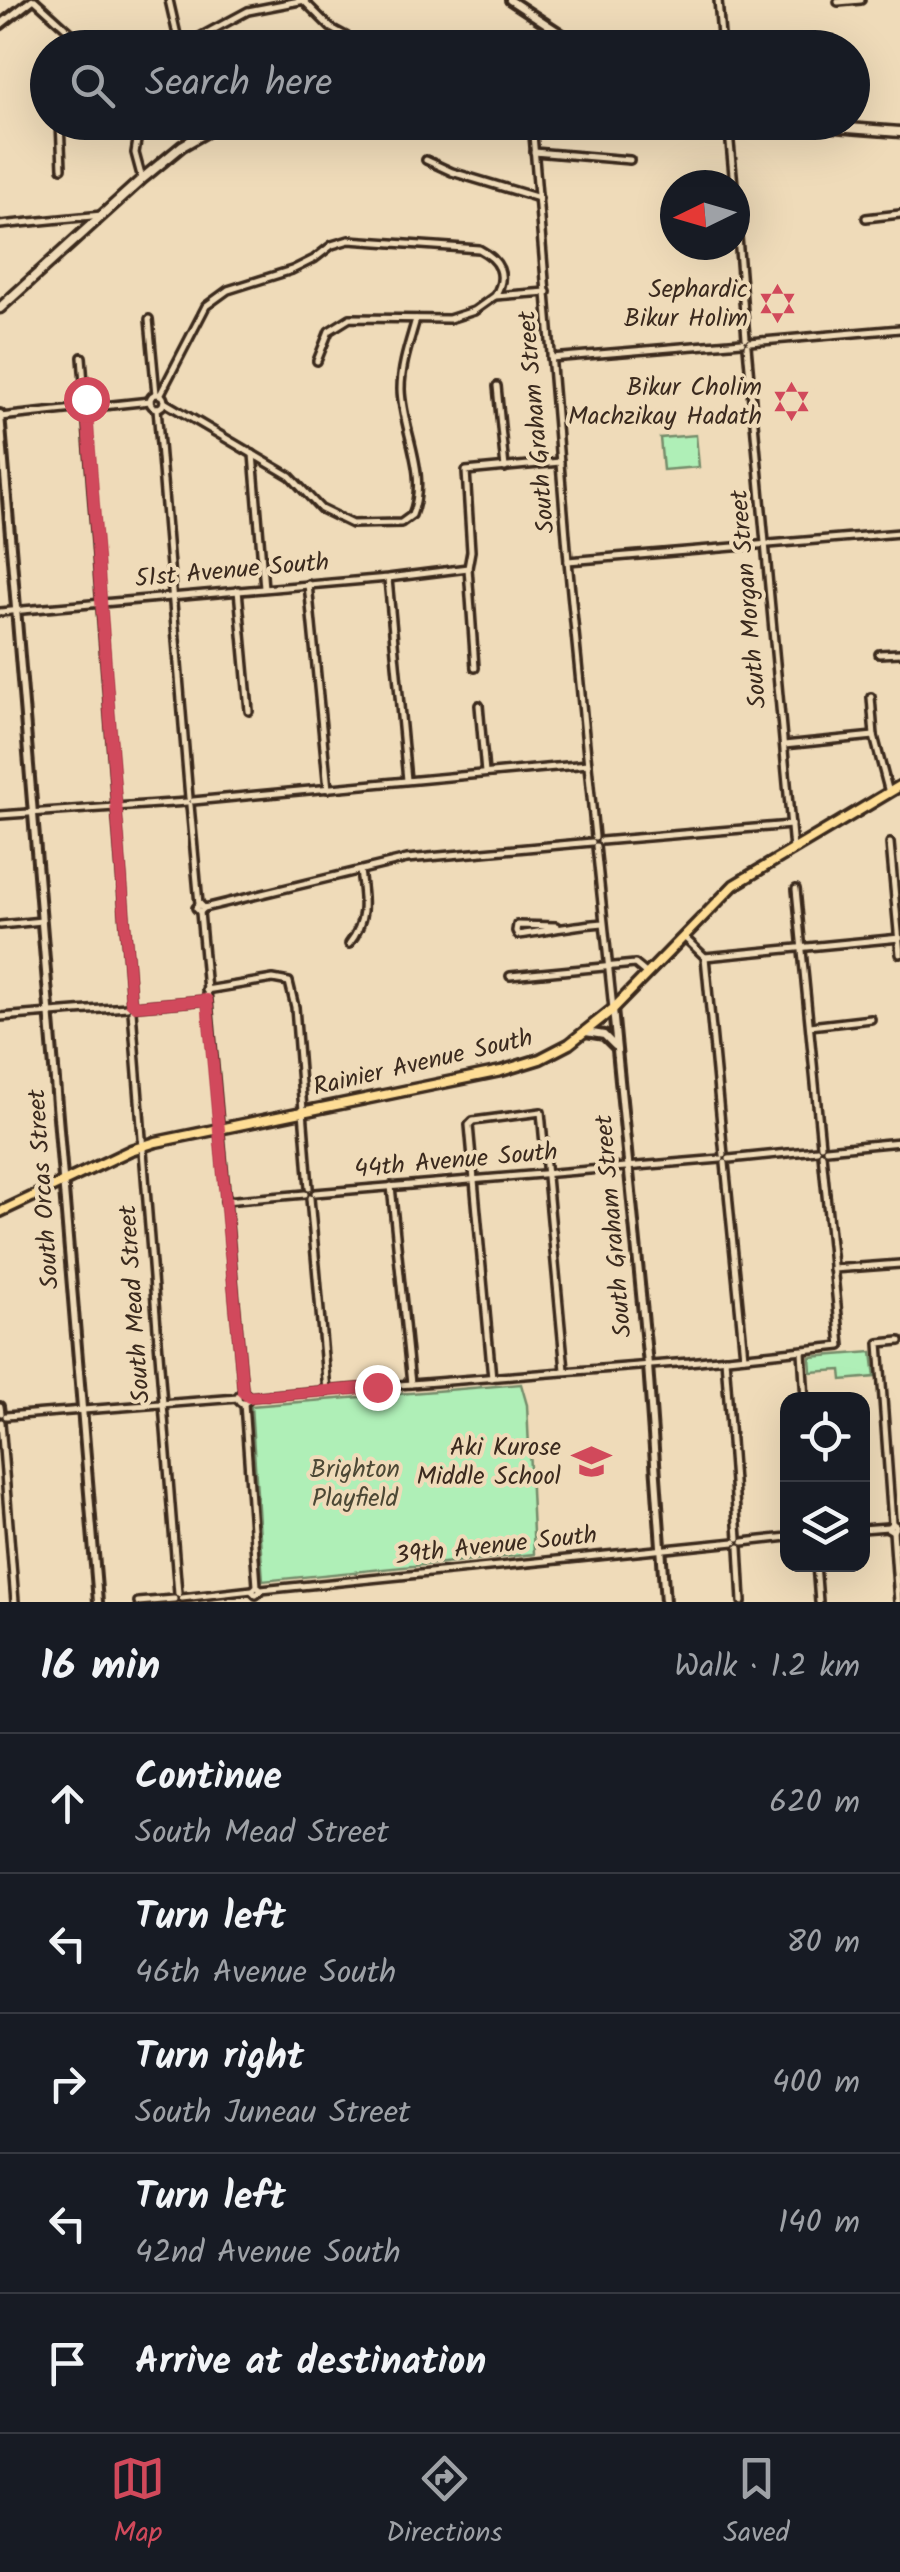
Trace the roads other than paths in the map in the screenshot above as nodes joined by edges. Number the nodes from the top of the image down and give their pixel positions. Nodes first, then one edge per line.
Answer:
1 (33, 0) edge
2 (169, 0) edge
3 (304, 0) edge
4 (510, 0) edge
5 (718, 0) edge
6 (861, 0) edge
7 (838, 2) edge
8 (0, 25) edge
9 (67, 30) edge
10 (176, 30) edge
11 (211, 30) edge
12 (334, 30) edge
13 (556, 30) edge
14 (720, 30) edge
15 (870, 130) edge
16 (900, 132) edge
17 (61, 140) edge
18 (137, 140) edge
19 (192, 140) edge
20 (533, 140) edge
21 (730, 140) edge
22 (534, 152) junction
23 (426, 160) dead end
24 (630, 160) dead end
25 (62, 168) dead end
26 (733, 170) edge
27 (142, 179) junction
28 (538, 198) junction
29 (104, 214) junction
30 (900, 214) edge
31 (866, 218) dead end
32 (0, 224) edge
33 (740, 260) edge
34 (547, 292) junction
35 (495, 296) junction
36 (0, 308) edge
37 (416, 319) junction
38 (149, 320) dead end
39 (900, 329) edge
40 (746, 342) junction
41 (82, 357) dead end
42 (551, 358) junction
43 (318, 361) dead end
44 (497, 386) dead end
45 (160, 397) junction
46 (150, 402) junction
47 (86, 408) junction
48 (157, 408) junction
49 (0, 416) edge
50 (253, 454) junction
51 (560, 462) junction
52 (505, 468) junction
53 (900, 532) edge
54 (764, 544) junction
55 (568, 561) junction
56 (468, 568) junction
57 (388, 578) junction
58 (308, 584) junction
59 (264, 588) junction
60 (238, 590) junction
61 (172, 596) junction
62 (99, 603) junction
63 (18, 610) junction
64 (0, 612) edge
65 (900, 652) edge
66 (879, 654) dead end
67 (475, 668) dead end
68 (870, 696) dead end
69 (479, 705) dead end
70 (249, 711) dead end
71 (874, 736) junction
72 (784, 745) junction
73 (588, 764) junction
74 (485, 773) junction
75 (407, 780) junction
76 (900, 786) edge
77 (328, 788) junction
78 (888, 793) junction
79 (190, 801) junction
80 (116, 808) junction
81 (34, 812) junction
82 (0, 815) edge
83 (791, 825) junction
84 (596, 842) junction
85 (890, 843) dead end
86 (794, 848) junction
87 (360, 870) junction
88 (796, 889) dead end
89 (201, 908) junction
90 (43, 921) junction
91 (604, 923) junction
92 (0, 925) edge
93 (556, 926) junction
94 (682, 936) junction
95 (899, 938) edge
96 (349, 944) dead end
97 (802, 948) junction
98 (900, 954) edge
99 (705, 957) junction
100 (608, 966) junction
101 (647, 974) junction
102 (510, 976) dead end
103 (206, 990) junction
104 (207, 1000) junction
105 (132, 1006) junction
106 (613, 1009) junction
107 (51, 1013) junction
108 (0, 1017) edge
109 (871, 1019) dead end
110 (810, 1026) junction
111 (586, 1032) junction
112 (617, 1048) junction
113 (302, 1112) junction
114 (218, 1128) junction
115 (900, 1142) edge
116 (143, 1146) junction
117 (822, 1150) junction
118 (725, 1159) junction
119 (630, 1166) junction
120 (546, 1173) junction
121 (474, 1180) junction
122 (64, 1182) junction
123 (391, 1186) junction
124 (310, 1193) junction
125 (225, 1200) junction
126 (0, 1212) edge
127 (900, 1264) edge
128 (834, 1270) junction
129 (900, 1341) edge
130 (802, 1351) junction
131 (744, 1356) junction
132 (725, 1358) junction
133 (648, 1366) junction
134 (565, 1372) junction
135 (492, 1378) junction
136 (411, 1384) junction
137 (327, 1391) junction
138 (805, 1392) edge
139 (243, 1397) junction
140 (164, 1404) junction
141 (82, 1410) junction
142 (1, 1415) edge
143 (894, 1527) edge
144 (780, 1538) edge
145 (739, 1542) junction
146 (661, 1550) junction
147 (817, 1572) edge
148 (257, 1593) edge
149 (178, 1599) edge
150 (14, 1602) edge
151 (98, 1602) edge
152 (138, 1602) edge
153 (665, 1602) edge
154 (742, 1602) edge
155 (819, 1602) edge
156 (898, 1602) edge

1 - 8 street
1 - 9 street
2 - 10 street
3 - 11 street
3 - 12 street
4 - 13 street
5 - 14 street
6 - 7 street
15 - 16 main road
17 - 25 street
18 - 27 street
19 - 27 main road
20 - 22 street, South Graham Street
21 - 26 street
22 - 24 street
22 - 28 street, South Graham Street
23 - 28 street
27 - 29 main road
28 - 34 street, South Graham Street
29 - 32 street
29 - 36 main road
30 - 31 street
33 - 40 street, South Morgan Street
34 - 35 street
34 - 42 street, South Graham Street
35 - 37 street
35 - 45 street
37 - 43 street
37 - 50 street
38 - 45 street
39 - 40 street
40 - 42 street
40 - 54 street, South Morgan Street
41 - 47 street, South Mead Street
42 - 51 street, South Graham Street
44 - 52 street
45 - 46 street
45 - 48 street
45 - 50 street
46 - 47 street
46 - 48 street
47 - 49 street
47 - 62 street, South Mead Street
48 - 61 street
49 - 63 street, South Orcas Street
50 - 59 street
51 - 52 street
51 - 55 street, South Graham Street
52 - 56 street
53 - 54 street
54 - 55 street
54 - 72 street, South Morgan Street
55 - 73 street, South Graham Street
56 - 57 street, 51st Avenue South
56 - 67 street
57 - 58 street, 51st Avenue South
57 - 75 street
58 - 59 street, 51st Avenue South
58 - 77 street
59 - 60 street, 51st Avenue South
60 - 61 street, 51st Avenue South
60 - 70 street
61 - 62 street, 51st Avenue South
61 - 79 street
62 - 63 street, 51st Avenue South
62 - 80 street, South Mead Street
63 - 64 street, 51st Avenue South
63 - 81 street, South Orcas Street
65 - 66 street
68 - 71 street
69 - 74 street
71 - 72 street
71 - 78 street
72 - 83 street, South Morgan Street
73 - 74 street
73 - 84 street, South Graham Street
74 - 75 street
75 - 77 street
76 - 78 main road, Rainier Avenue South
77 - 79 street
78 - 86 main road, Rainier Avenue South
79 - 80 street
79 - 89 street
80 - 81 street
80 - 105 street, South Mead Street
81 - 82 street
81 - 90 street, South Orcas Street
83 - 84 street
83 - 86 street, South Morgan Street
84 - 87 street
84 - 91 street, South Graham Street
85 - 95 street
86 - 94 main road, Rainier Avenue South
87 - 89 street
87 - 96 street
88 - 97 street
89 - 103 street
90 - 92 street
90 - 107 street, South Orcas Street
91 - 93 street
91 - 100 street, South Graham Street
93 - 93 street
94 - 99 street
94 - 101 main road, Rainier Avenue South
95 - 97 street
95 - 98 street
97 - 99 street
97 - 110 street
99 - 118 street
100 - 101 street
100 - 102 street
100 - 106 street, South Graham Street
101 - 106 main road, Rainier Avenue South
103 - 104 street
103 - 113 street
104 - 105 street
104 - 114 street
105 - 107 street
105 - 116 street, South Mead Street
106 - 111 main road, Rainier Avenue South
106 - 112 street, South Graham Street
107 - 108 street
107 - 122 street, South Orcas Street
109 - 110 street
110 - 117 street
111 - 112 street
111 - 113 main road, Rainier Avenue South
112 - 119 street, South Graham Street
113 - 114 main road, Rainier Avenue South
113 - 124 street
114 - 116 main road, Rainier Avenue South
114 - 125 street
115 - 117 street, 44th Avenue South
116 - 122 main road, Rainier Avenue South
116 - 140 street, South Mead Street
117 - 118 street, 44th Avenue South
117 - 128 street
118 - 119 street, 44th Avenue South
118 - 131 street
119 - 120 street, 44th Avenue South
119 - 133 street, South Graham Street
120 - 121 street, 44th Avenue South
120 - 121 street
120 - 134 street
121 - 123 street, 44th Avenue South
121 - 135 street
122 - 126 main road, Rainier Avenue South
122 - 141 street, South Orcas Street
123 - 124 street, 44th Avenue South
123 - 136 street
124 - 125 street, 44th Avenue South
124 - 137 street
125 - 139 street
127 - 128 street
128 - 130 street
129 - 143 street
130 - 131 street
130 - 138 street
131 - 132 street
132 - 133 street
132 - 145 street
133 - 134 street
133 - 146 street, South Graham Street
134 - 135 street
135 - 136 street
136 - 137 street
137 - 139 street
139 - 140 street
139 - 148 street
140 - 141 street
140 - 149 street, South Mead Street
141 - 142 street
141 - 151 street, South Orcas Street
142 - 150 street
143 - 156 street
144 - 145 street, 39th Avenue South
145 - 146 street, 39th Avenue South
145 - 154 street
146 - 148 street, 39th Avenue South
146 - 153 street, South Graham Street
147 - 155 street
148 - 149 street, 39th Avenue South
149 - 152 street, 39th Avenue South

